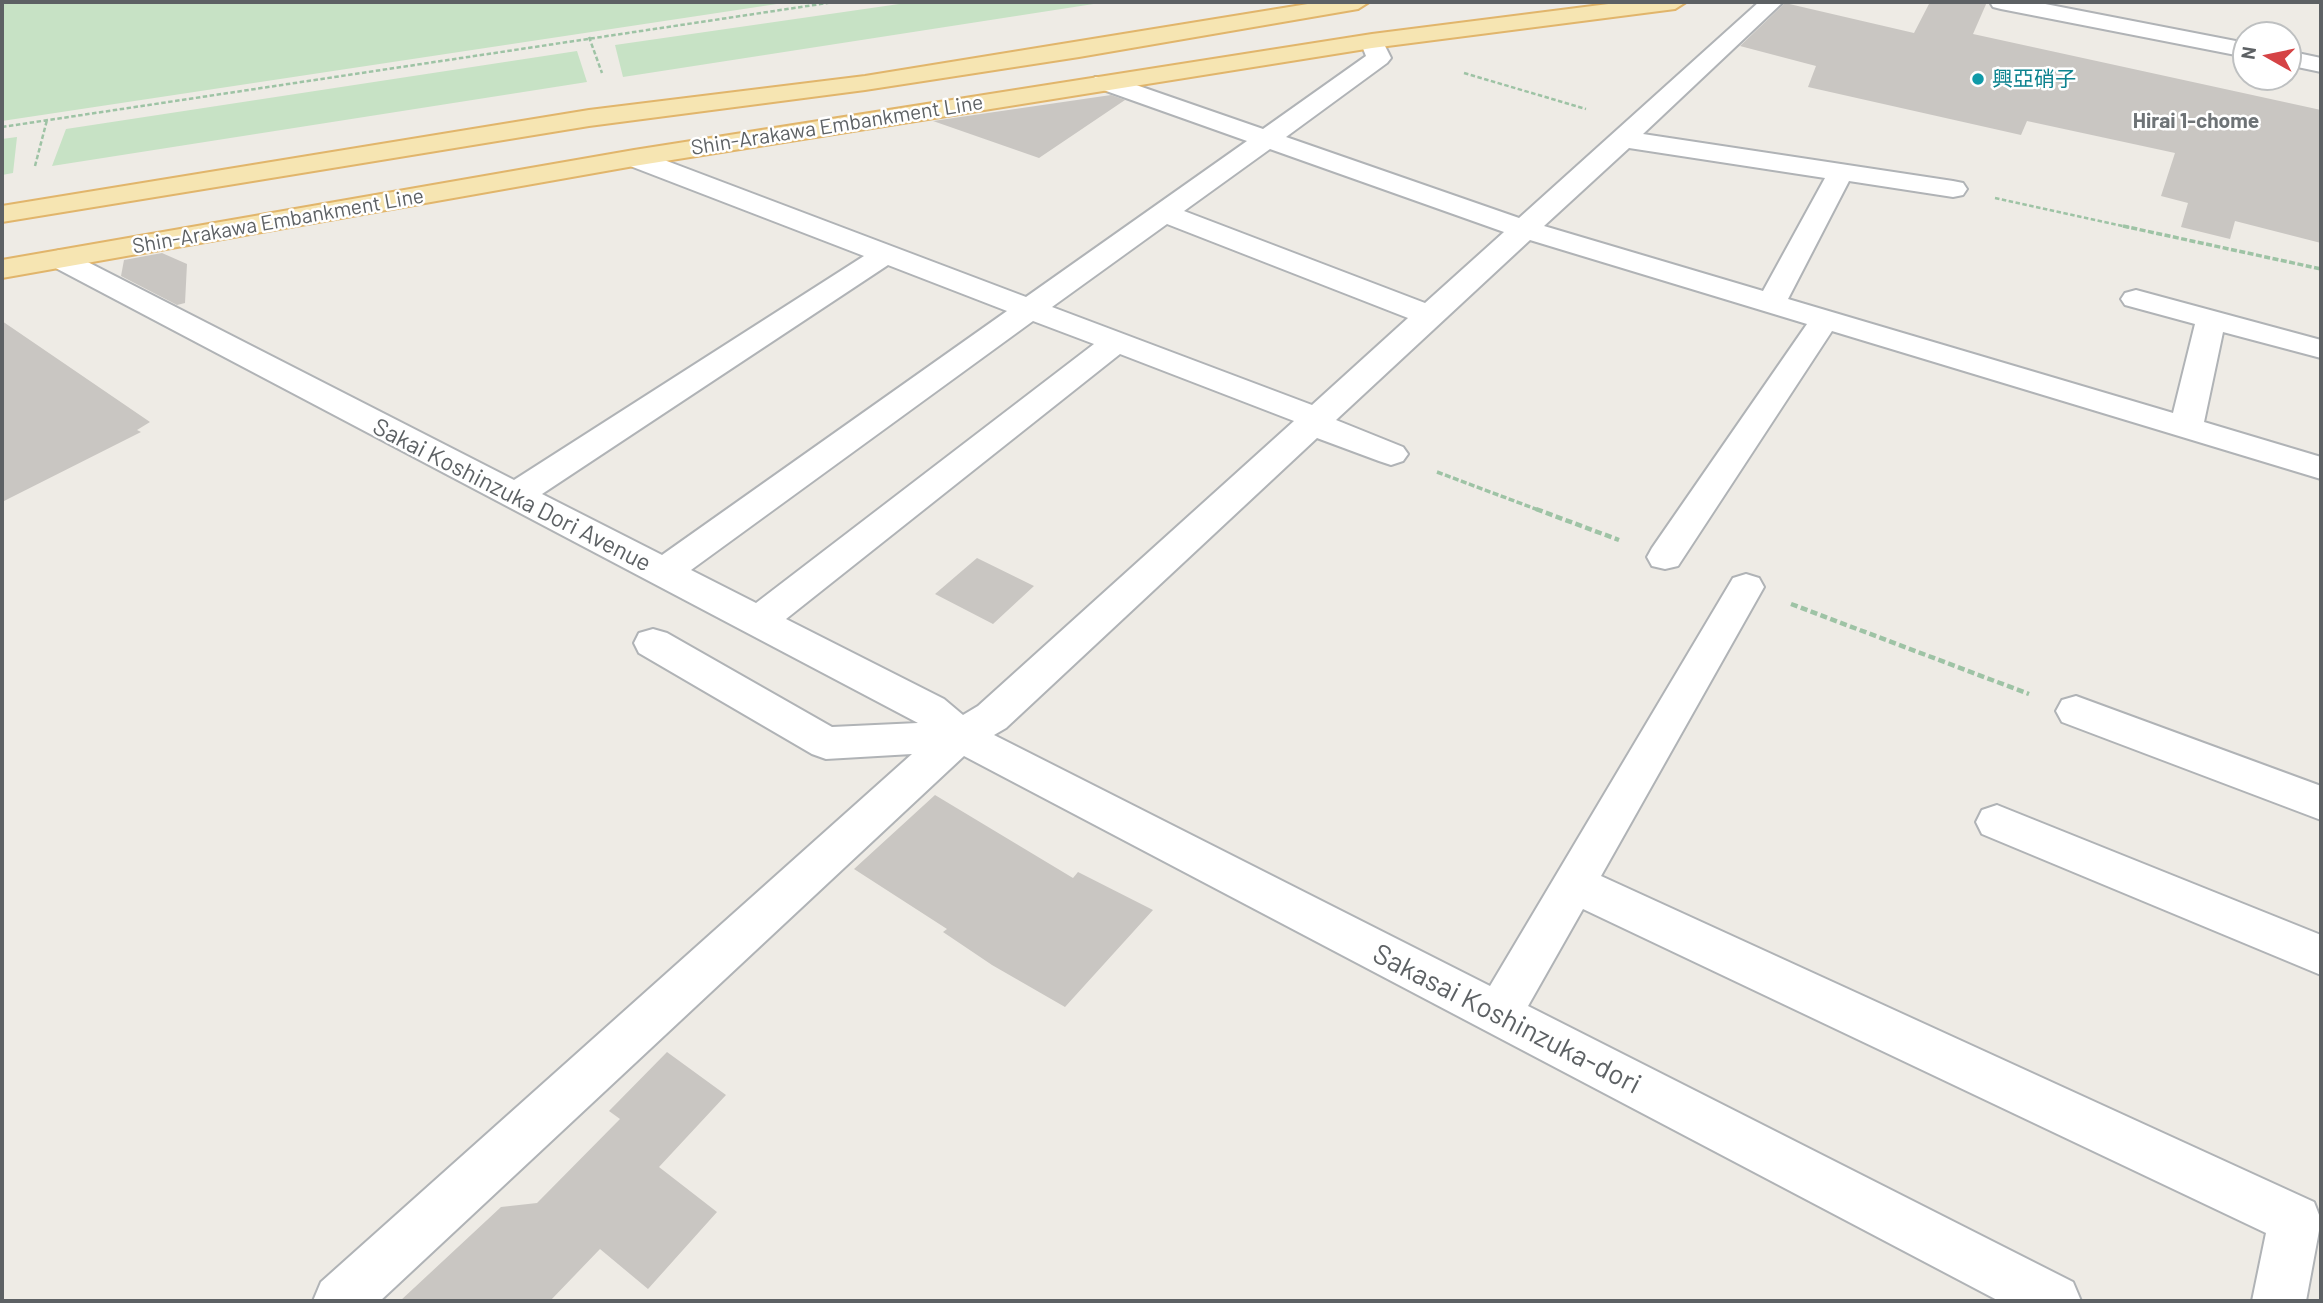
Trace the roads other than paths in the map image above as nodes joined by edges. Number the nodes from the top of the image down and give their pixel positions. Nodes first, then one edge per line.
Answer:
1 (1358, 2) edge
2 (1675, 2) edge
3 (1772, 2) edge
4 (2001, 2) edge
5 (1373, 41) junction
6 (2232, 47) edge
7 (2302, 61) edge
8 (2321, 65) edge
9 (1104, 82) junction
10 (1630, 132) junction
11 (1265, 140) junction
12 (634, 158) junction
13 (1840, 172) junction
14 (1953, 189) road end
15 (1164, 213) junction
16 (2, 214) edge
17 (1524, 229) junction
18 (886, 254) junction
19 (60, 259) junction
20 (2, 270) edge
21 (2136, 299) dead end
22 (1771, 303) junction
23 (1030, 309) junction
24 (1428, 315) junction
25 (1825, 319) junction
26 (2211, 319) junction
27 (1116, 342) junction
28 (2321, 349) edge
29 (1315, 418) junction
30 (2186, 427) junction
31 (1391, 454) dead end
32 (2321, 468) edge
33 (514, 496) junction
34 (1665, 557) dead end
35 (662, 573) junction
36 (1746, 587) dead end
37 (757, 622) junction
38 (653, 643) dead end
39 (2076, 711) dead end
40 (960, 736) junction
41 (2321, 803) edge
42 (1997, 822) dead end
43 (1574, 884) junction
44 (2321, 955) edge
45 (1499, 1015) junction
46 (340, 1301) edge
47 (2054, 1301) edge
48 (2279, 1301) edge

1 - 16 main road, Shin-Arakawa Embankment Line
2 - 5 main road, Shin-Arakawa Embankment Line
3 - 10 street
4 - 6 street
5 - 9 main road, Shin-Arakawa Embankment Line
5 - 11 street
7 - 8 street
9 - 11 street
9 - 12 main road, Shin-Arakawa Embankment Line
10 - 13 street
10 - 17 street
11 - 15 street
11 - 17 street
12 - 18 street
12 - 19 main road, Shin-Arakawa Embankment Line
13 - 14 street
13 - 22 street
15 - 23 street
15 - 24 street
17 - 22 street
17 - 24 street
18 - 23 street
18 - 33 street
19 - 20 main road, Shin-Arakawa Embankment Line
19 - 33 street, Sakai Koshinzuka Dori Avenue
21 - 26 street
22 - 25 street
23 - 27 street
23 - 35 street
24 - 29 street
25 - 30 street
25 - 34 street
26 - 28 street
26 - 30 street
27 - 29 street
27 - 37 street
29 - 31 street
29 - 40 street
30 - 32 street
33 - 35 street, Sakai Koshinzuka Dori Avenue
35 - 37 street, Sakai Koshinzuka Dori Avenue
36 - 43 street
37 - 40 street, Sakai Koshinzuka Dori Avenue
38 - 40 street
39 - 41 street
40 - 45 street, Sakasai Koshinzuka-dori
40 - 46 street
42 - 44 street
43 - 45 street
43 - 48 street
45 - 47 street, Sakasai Koshinzuka-dori

